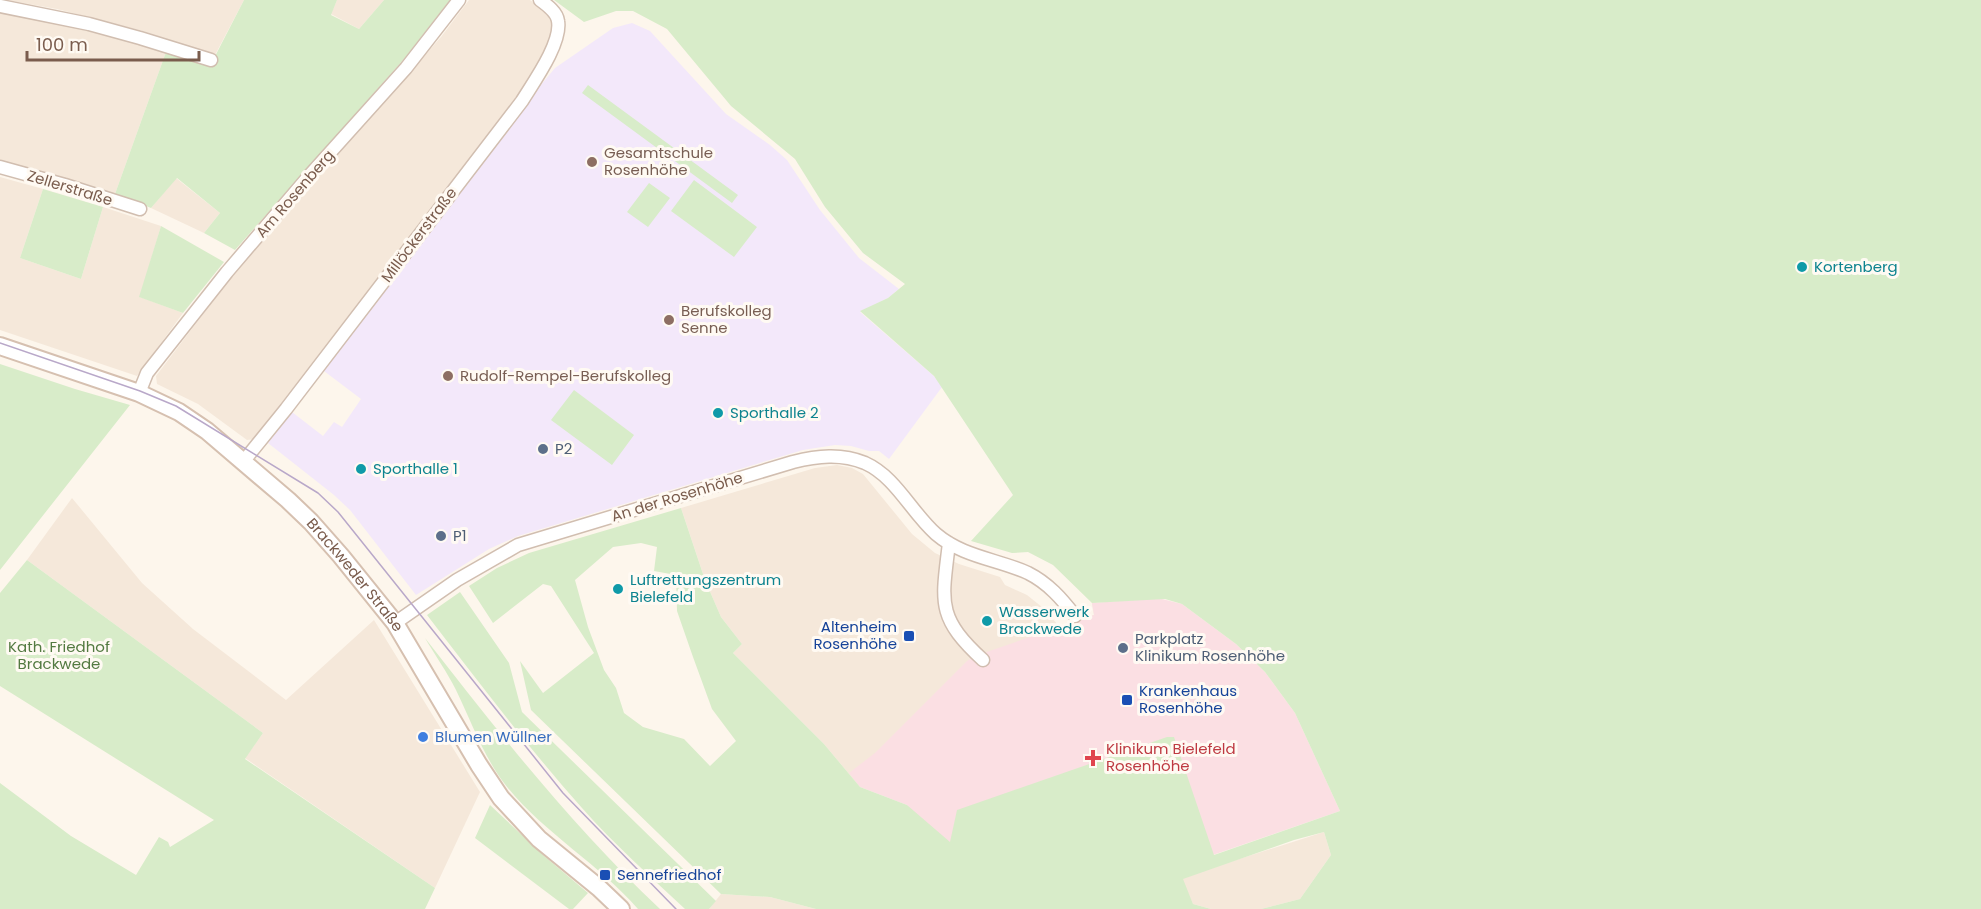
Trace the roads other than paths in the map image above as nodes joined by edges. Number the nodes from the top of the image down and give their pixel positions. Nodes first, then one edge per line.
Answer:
1 (459, 0) edge
2 (540, 0) edge
3 (0, 6) edge
4 (211, 60) dead end
5 (0, 167) edge
6 (140, 209) dead end
7 (0, 346) edge
8 (139, 393) junction
9 (243, 462) junction
10 (949, 543) junction
11 (1075, 616) dead end
12 (395, 622) junction
13 (983, 660) dead end
14 (621, 909) edge

1 - 8 street, Am Rosenberg
2 - 9 street, Millöckerstraße
3 - 4 street
5 - 6 street, Zellerstraße
7 - 8 street, Brackweder Straße
8 - 9 street, Brackweder Straße
9 - 12 street, Brackweder Straße
10 - 11 street, An der Rosenhöhe
10 - 12 street, An der Rosenhöhe
10 - 13 street
12 - 14 street, Brackweder Straße

